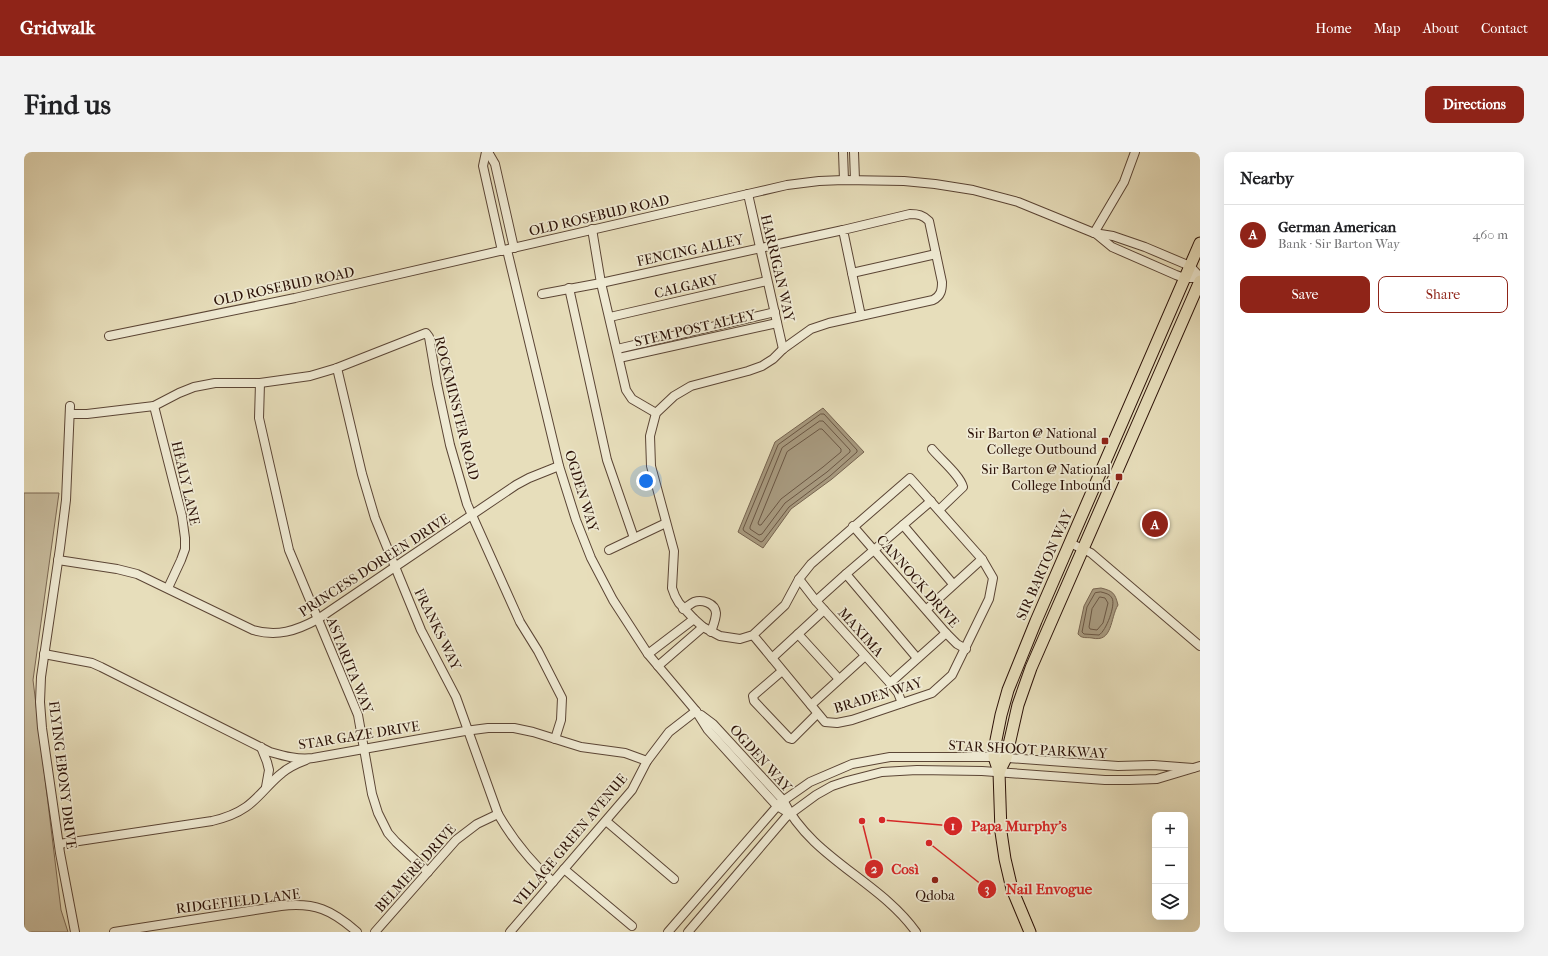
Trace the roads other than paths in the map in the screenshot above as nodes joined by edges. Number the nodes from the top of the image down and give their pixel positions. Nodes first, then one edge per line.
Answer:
1 (487, 152) edge
2 (843, 152) edge
3 (854, 152) edge
4 (1135, 152) edge
5 (844, 180) junction
6 (855, 180) junction
7 (748, 194) junction
8 (592, 229) junction
9 (843, 230) junction
10 (1094, 233) junction
11 (1200, 243) edge
12 (760, 248) junction
13 (508, 250) junction
14 (936, 254) junction
15 (1190, 266) junction
16 (852, 273) junction
17 (1184, 278) junction
18 (1200, 279) edge
19 (768, 281) junction
20 (601, 283) junction
21 (569, 288) junction
22 (542, 294) dead end
23 (775, 312) junction
24 (610, 316) junction
25 (861, 316) junction
26 (777, 323) junction
27 (109, 336) dead end
28 (617, 349) junction
29 (783, 349) junction
30 (619, 358) junction
31 (338, 368) junction
32 (260, 383) junction
33 (154, 406) junction
34 (70, 410) joint
35 (656, 413) junction
36 (932, 449) dead end
37 (559, 466) junction
38 (930, 501) junction
39 (939, 510) junction
40 (473, 515) junction
41 (666, 524) junction
42 (903, 525) junction
43 (853, 526) junction
44 (634, 538) junction
45 (1070, 543) junction
46 (1082, 548) junction
47 (609, 550) dead end
48 (873, 550) junction
49 (982, 559) junction
50 (58, 560) junction
51 (395, 567) junction
52 (846, 574) junction
53 (799, 579) junction
54 (953, 584) junction
55 (168, 588) junction
56 (816, 602) junction
57 (683, 609) junction
58 (927, 609) junction
59 (824, 610) junction
60 (318, 619) junction
61 (694, 619) junction
62 (703, 627) junction
63 (711, 632) junction
64 (946, 633) junction
65 (798, 634) junction
66 (753, 635) junction
67 (1200, 646) edge
68 (966, 649) junction
69 (44, 654) junction
70 (648, 654) junction
71 (865, 656) junction
72 (772, 658) junction
73 (917, 658) junction
74 (658, 666) junction
75 (782, 670) junction
76 (839, 679) junction
77 (890, 683) junction
78 (902, 703) junction
79 (811, 705) junction
80 (696, 711) junction
81 (817, 714) junction
82 (467, 731) junction
83 (555, 739) junction
84 (261, 747) junction
85 (365, 749) junction
86 (994, 757) junction
87 (309, 758) junction
88 (1006, 758) junction
89 (648, 761) junction
90 (1196, 767) edge
91 (999, 772) junction
92 (266, 788) junction
93 (780, 803) junction
94 (498, 814) junction
95 (789, 814) junction
96 (606, 821) junction
97 (59, 844) junction
98 (564, 869) junction
99 (428, 872) junction
100 (674, 879) dead end
101 (553, 882) junction
102 (632, 926) dead end
103 (75, 932) edge
104 (114, 932) edge
105 (357, 932) edge
106 (375, 932) edge
107 (511, 932) edge
108 (668, 932) edge
109 (688, 932) edge
110 (916, 932) edge
111 (1030, 932) edge

1 - 13 street
1 - 13 street
2 - 5 street
3 - 6 street
4 - 10 street
5 - 6 street, OLD ROSEBUD ROAD
5 - 7 street, OLD ROSEBUD ROAD
6 - 10 street, OLD ROSEBUD ROAD
7 - 8 street, OLD ROSEBUD ROAD
7 - 12 street, HARRIGAN WAY
8 - 13 street, OLD ROSEBUD ROAD
8 - 20 street
9 - 12 street, FENCING ALLEY
9 - 14 street, FENCING ALLEY
9 - 16 street
10 - 15 street, OLD ROSEBUD ROAD
10 - 17 street, OLD ROSEBUD ROAD
11 - 15 main road, SIR BARTON WAY
12 - 19 street, HARRIGAN WAY
12 - 20 street, FENCING ALLEY
13 - 27 street, OLD ROSEBUD ROAD
13 - 37 street, OGDEN WAY
14 - 16 street
14 - 25 street, FENCING ALLEY
15 - 17 main road, SIR BARTON WAY
15 - 18 street, OLD ROSEBUD ROAD
16 - 25 street
17 - 18 street, OLD ROSEBUD ROAD
17 - 45 main road, SIR BARTON WAY
18 - 46 main road, SIR BARTON WAY
19 - 23 street, HARRIGAN WAY
19 - 24 street, CALGARY
20 - 21 street, FENCING ALLEY
20 - 24 street
21 - 22 street, FENCING ALLEY
21 - 44 street
23 - 26 street, HARRIGAN WAY
23 - 28 street, STEM POST ALLEY
24 - 28 street
25 - 29 street
26 - 29 street, HARRIGAN WAY
26 - 30 street, STEM POST ALLEY
28 - 30 street
29 - 35 street
30 - 35 street
31 - 32 street, ROCKMINSTER ROAD
31 - 40 street, ROCKMINSTER ROAD
31 - 51 street, FRANKS WAY
32 - 33 street, ROCKMINSTER ROAD
32 - 60 street, ASTARITA WAY
33 - 34 street, ROCKMINSTER ROAD
33 - 55 street, HEALY LANE
34 - 50 street, FLYING EBONY DRIVE
35 - 41 street
36 - 39 street
37 - 40 street, PRINCESS DOREEN DRIVE
37 - 70 street, OGDEN WAY
38 - 39 street, BRADEN WAY
38 - 42 street
38 - 43 street, BRADEN WAY
39 - 49 street, BRADEN WAY
40 - 51 street, PRINCESS DOREEN DRIVE
40 - 83 street, ROCKMINSTER ROAD
41 - 44 street
41 - 57 street
42 - 48 street
42 - 54 street
43 - 48 street, CANNOCK DRIVE
43 - 53 street
44 - 47 street
45 - 46 street
45 - 86 main road, SIR BARTON WAY
46 - 67 street
46 - 88 main road, SIR BARTON WAY
48 - 52 street
48 - 58 street, CANNOCK DRIVE
49 - 54 street
49 - 68 street, BRADEN WAY
50 - 55 street, PRINCESS DOREEN DRIVE
50 - 69 street, FLYING EBONY DRIVE
51 - 60 street, PRINCESS DOREEN DRIVE
51 - 82 street, FRANKS WAY
52 - 56 street
52 - 73 street
53 - 56 street, MAXIMA
53 - 66 street
54 - 58 street
55 - 60 street, PRINCESS DOREEN DRIVE
56 - 59 street, MAXIMA
57 - 61 street
57 - 63 street
58 - 64 street, CANNOCK DRIVE
59 - 65 street
59 - 71 street, MAXIMA
60 - 85 street, ASTARITA WAY
61 - 62 street
61 - 70 street
62 - 63 street
62 - 74 street
63 - 66 street
64 - 68 street, CANNOCK DRIVE
64 - 73 street
65 - 72 street
65 - 76 street
66 - 72 street, BRADEN WAY
68 - 78 street, BRADEN WAY
69 - 84 street, STAR GAZE DRIVE
69 - 97 street, FLYING EBONY DRIVE
70 - 74 street, OGDEN WAY
71 - 76 street
71 - 77 street, MAXIMA
72 - 75 street, BRADEN WAY
73 - 77 street
74 - 80 street, OGDEN WAY
75 - 79 street, BRADEN WAY
75 - 81 street
76 - 79 street
77 - 78 street, MAXIMA
78 - 81 street, BRADEN WAY
79 - 81 street, BRADEN WAY
80 - 89 street, VILLAGE GREEN AVENUE
80 - 93 street, OGDEN WAY
82 - 83 street, STAR GAZE DRIVE
82 - 85 street, STAR GAZE DRIVE
82 - 94 street, FRANKS WAY
83 - 89 street, STAR GAZE DRIVE
84 - 87 street, STAR GAZE DRIVE
84 - 92 street
85 - 87 street, STAR GAZE DRIVE
85 - 99 street, ASTARITA WAY
86 - 88 street, STAR SHOOT PARKWAY
86 - 91 main road, SIR BARTON WAY
86 - 93 street, STAR SHOOT PARKWAY
87 - 92 street
88 - 90 street, STAR SHOOT PARKWAY
88 - 91 main road, SIR BARTON WAY
89 - 96 street, VILLAGE GREEN AVENUE
90 - 91 street, STAR SHOOT PARKWAY
91 - 95 street, STAR SHOOT PARKWAY
91 - 111 main road, SIR BARTON WAY
92 - 97 street
93 - 95 street, OGDEN WAY
93 - 108 street, STAR SHOOT PARKWAY
94 - 99 street, BELMERE DRIVE
94 - 101 street, FRANKS WAY
95 - 109 street, STAR SHOOT PARKWAY
95 - 110 street, OGDEN WAY
96 - 98 street, VILLAGE GREEN AVENUE
96 - 100 street
97 - 103 street, FLYING EBONY DRIVE
98 - 101 street, VILLAGE GREEN AVENUE
98 - 102 street
99 - 106 street, BELMERE DRIVE
101 - 107 street, VILLAGE GREEN AVENUE
104 - 105 street, RIDGEFIELD LANE

